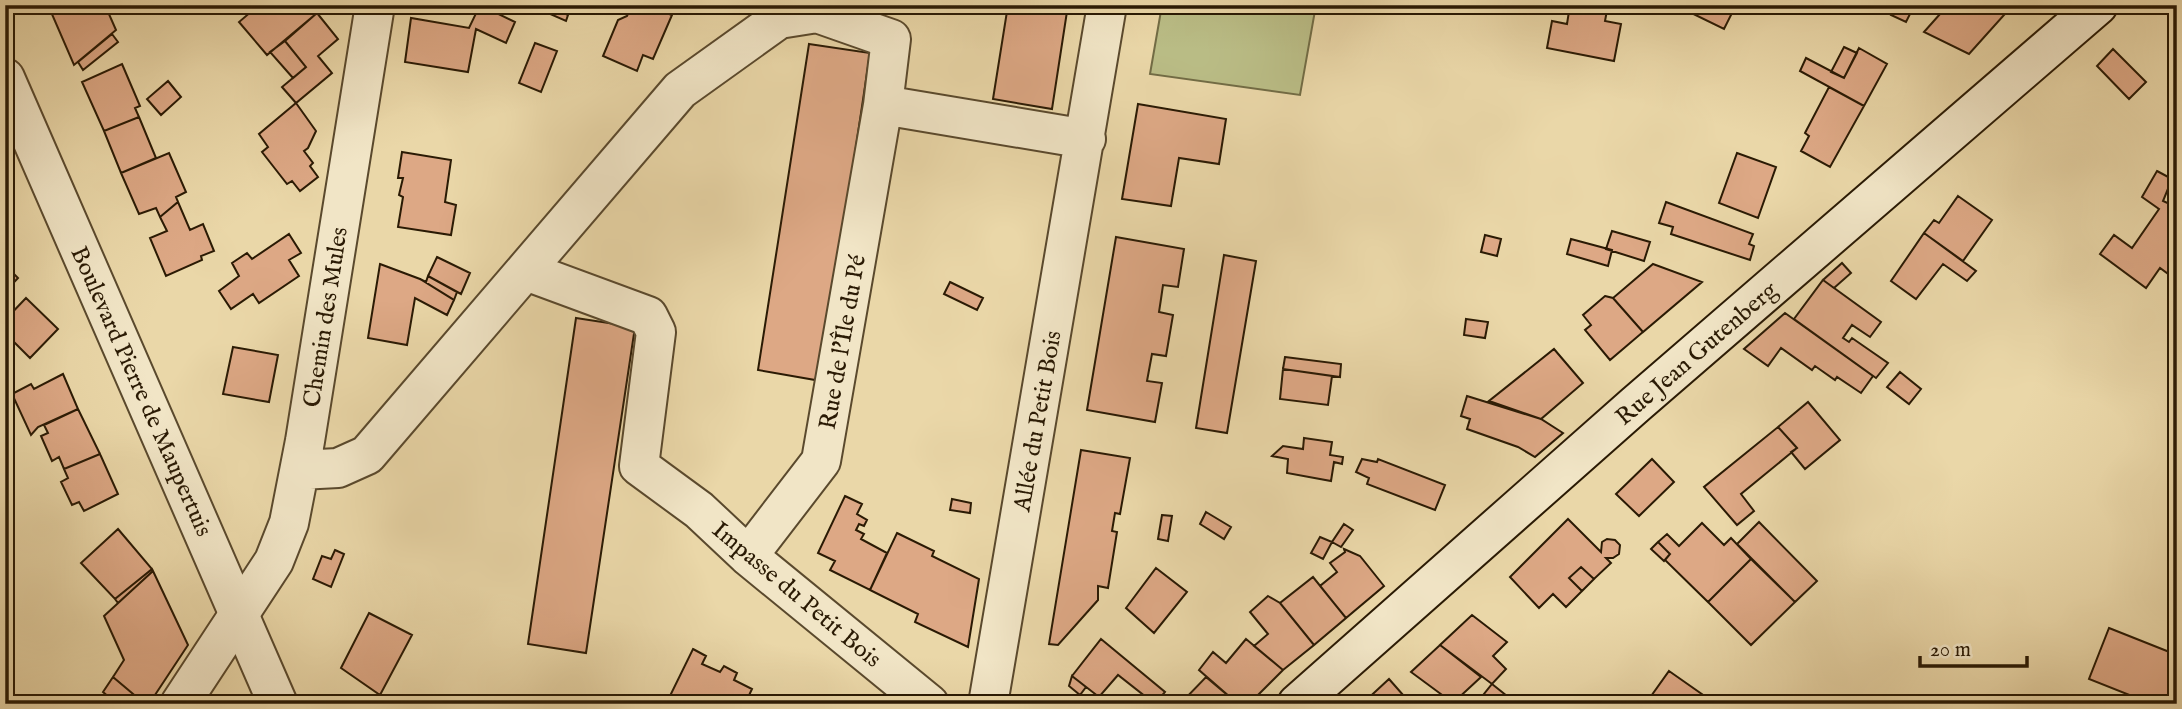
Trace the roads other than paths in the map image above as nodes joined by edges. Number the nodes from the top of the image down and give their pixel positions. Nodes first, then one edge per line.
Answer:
1 (374, 5) edge
2 (1107, 5) edge
3 (2098, 5) edge
4 (818, 9) edge
5 (5, 78) edge
6 (883, 105) junction
7 (1086, 139) junction
8 (526, 271) junction
9 (300, 470) junction
10 (748, 556) junction
11 (238, 616) junction
12 (180, 704) edge
13 (278, 704) edge
14 (929, 704) edge
15 (988, 704) edge
16 (1297, 704) edge

1 - 9 street, Chemin des Mules
2 - 7 street
3 - 16 street, Rue Jean Gutenberg
4 - 6 street, Rue de l'Île du Pé
4 - 8 street, Rue de l'Île du Pé
5 - 11 street, Boulevard Pierre de Maupertuis
6 - 7 street
6 - 10 street, Rue de l'Île du Pé
7 - 15 street, Allée du Petit Bois
8 - 9 street, Rue de l'Île du Pé
8 - 10 street, Impasse du Petit Bois
9 - 11 street, Chemin des Mules
10 - 14 street, Impasse du Petit Bois
11 - 12 street, Chemin des Mules
11 - 13 street, Boulevard Pierre de Maupertuis

